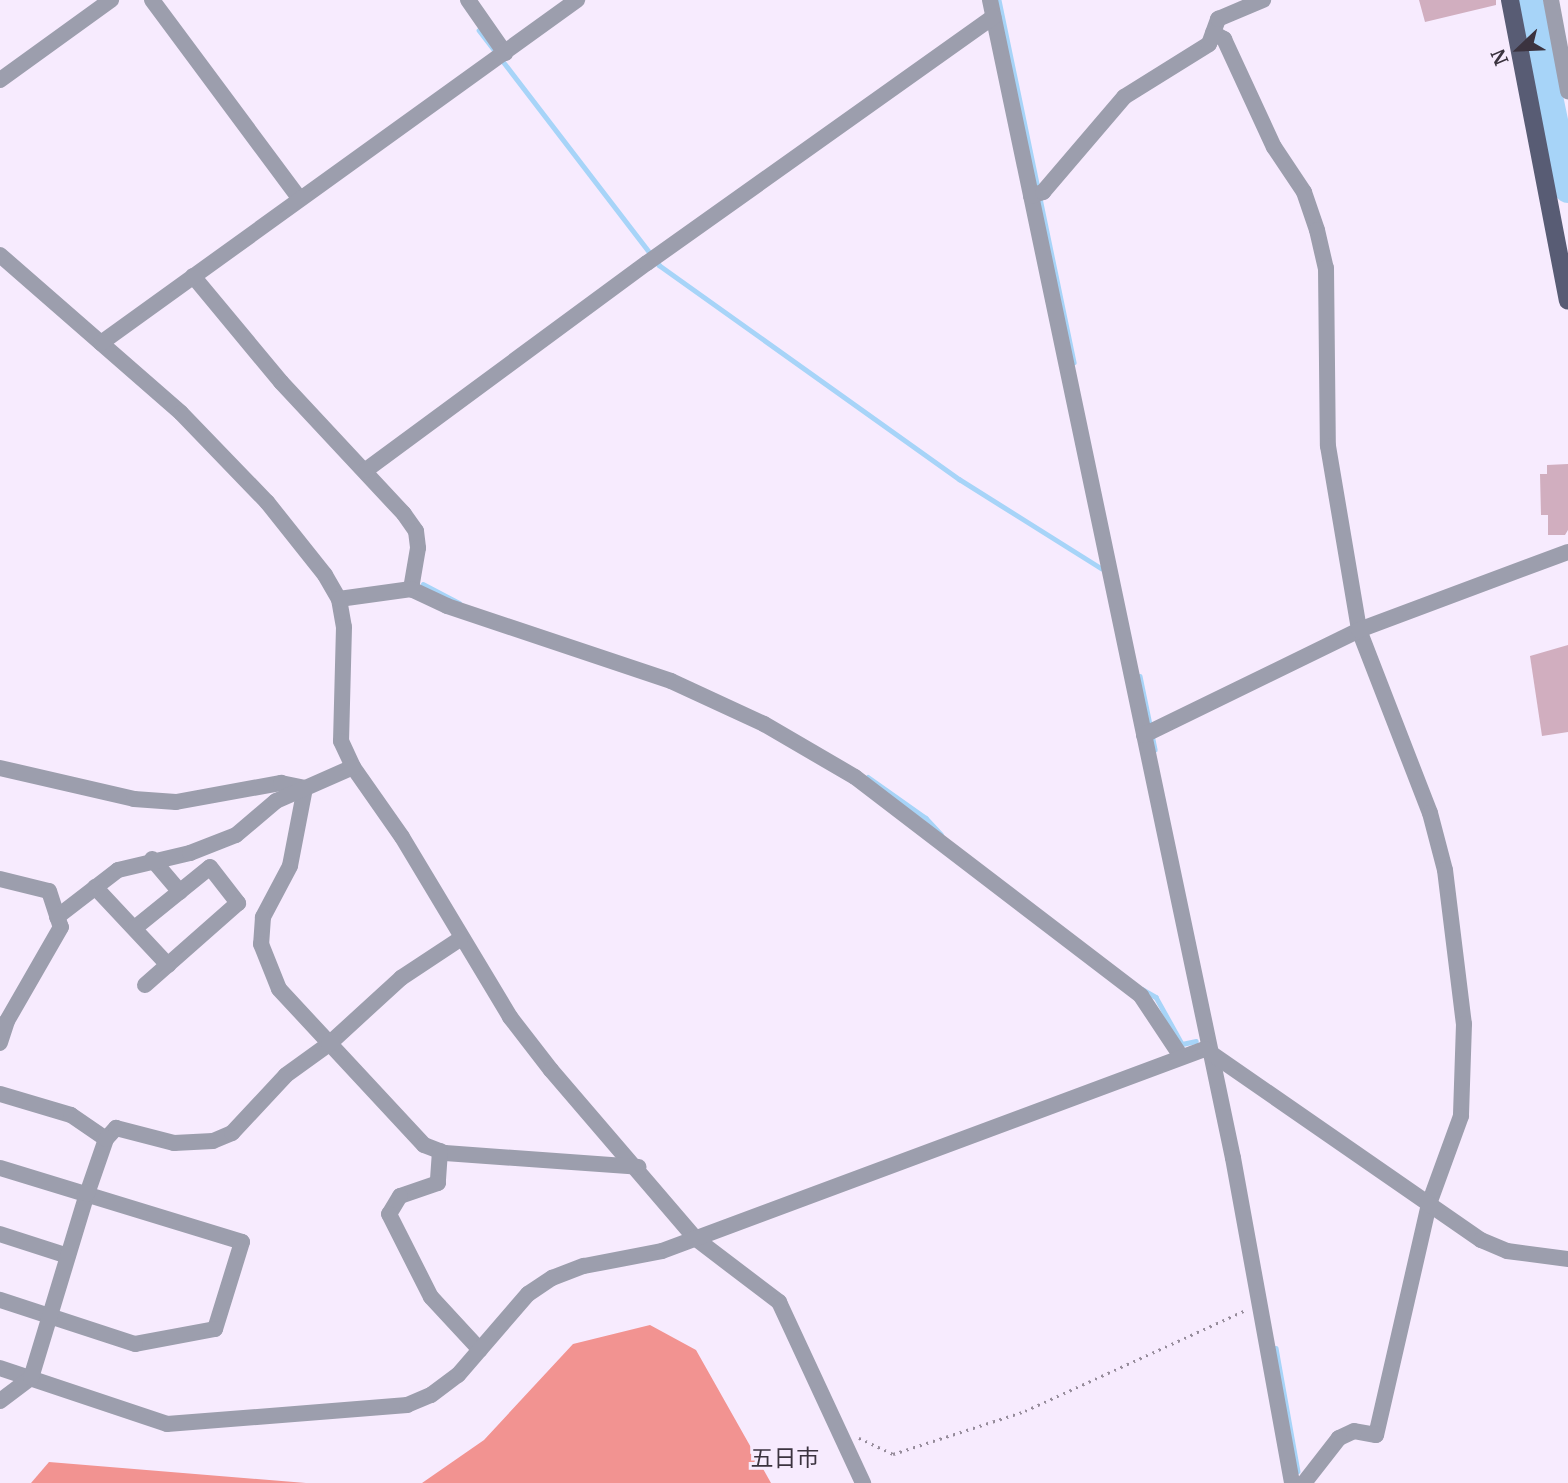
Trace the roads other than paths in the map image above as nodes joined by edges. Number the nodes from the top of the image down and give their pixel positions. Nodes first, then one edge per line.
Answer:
1 (111, 0) edge
2 (152, 0) edge
3 (468, 0) edge
4 (577, 0) edge
5 (990, 0) edge
6 (1263, 0) edge
7 (1510, 0) edge
8 (1551, 0) edge
9 (993, 17) junction
10 (1213, 33) junction
11 (500, 56) junction
12 (0, 80) edge
13 (1568, 91) edge
14 (1036, 194) junction
15 (299, 198) junction
16 (0, 256) edge
17 (193, 276) junction
18 (1568, 300) edge
19 (101, 343) junction
20 (366, 470) junction
21 (1568, 552) edge
22 (411, 589) junction
23 (339, 599) junction
24 (1359, 630) junction
25 (1149, 733) junction
26 (353, 766) junction
27 (0, 768) edge
28 (305, 788) junction
29 (152, 859) junction
30 (0, 879) edge
31 (95, 887) junction
32 (180, 892) junction
33 (57, 917) junction
34 (136, 927) junction
35 (460, 939) junction
36 (168, 964) junction
37 (145, 985) dead end
38 (4, 1020) edge
39 (0, 1044) edge
40 (328, 1044) junction
41 (1180, 1055) junction
42 (1217, 1056) junction
43 (0, 1094) edge
44 (106, 1139) junction
45 (440, 1151) junction
46 (638, 1167) junction
47 (0, 1168) edge
48 (87, 1194) junction
49 (1429, 1204) junction
50 (0, 1234) edge
51 (695, 1238) junction
52 (68, 1256) junction
53 (1568, 1259) edge
54 (0, 1300) edge
55 (51, 1315) junction
56 (480, 1350) junction
57 (0, 1368) edge
58 (31, 1378) junction
59 (0, 1401) edge
60 (863, 1483) edge
61 (1292, 1483) edge
62 (1304, 1483) edge

1 - 12 street
2 - 15 street
3 - 11 street
4 - 11 street
5 - 9 street
6 - 10 street
7 - 18 main road
8 - 13 street
9 - 14 street
9 - 20 street
10 - 14 street
10 - 24 street
11 - 15 street
14 - 25 street
15 - 17 street
16 - 19 street
17 - 19 street
17 - 20 street
19 - 23 street
20 - 22 street
21 - 24 street
22 - 23 street
22 - 41 street
23 - 26 street
24 - 25 street
24 - 49 street
25 - 42 street
26 - 28 street
26 - 35 street
27 - 28 street
28 - 29 street
28 - 40 street
29 - 31 street
29 - 32 street
30 - 33 street
31 - 33 street
31 - 34 street
32 - 34 street
32 - 36 street
33 - 38 street
34 - 36 street
35 - 40 street
35 - 46 street
36 - 37 street
38 - 39 street
40 - 44 street
40 - 45 street
41 - 42 street
41 - 51 street
42 - 49 street
42 - 61 street
43 - 44 street
44 - 48 street
45 - 46 street
45 - 56 street
46 - 51 street
47 - 48 street
48 - 52 street
48 - 55 street
49 - 53 street
49 - 62 street
50 - 52 street
51 - 56 street
51 - 60 street
52 - 55 street
54 - 55 street
55 - 58 street
56 - 58 street
57 - 58 street
58 - 59 street

